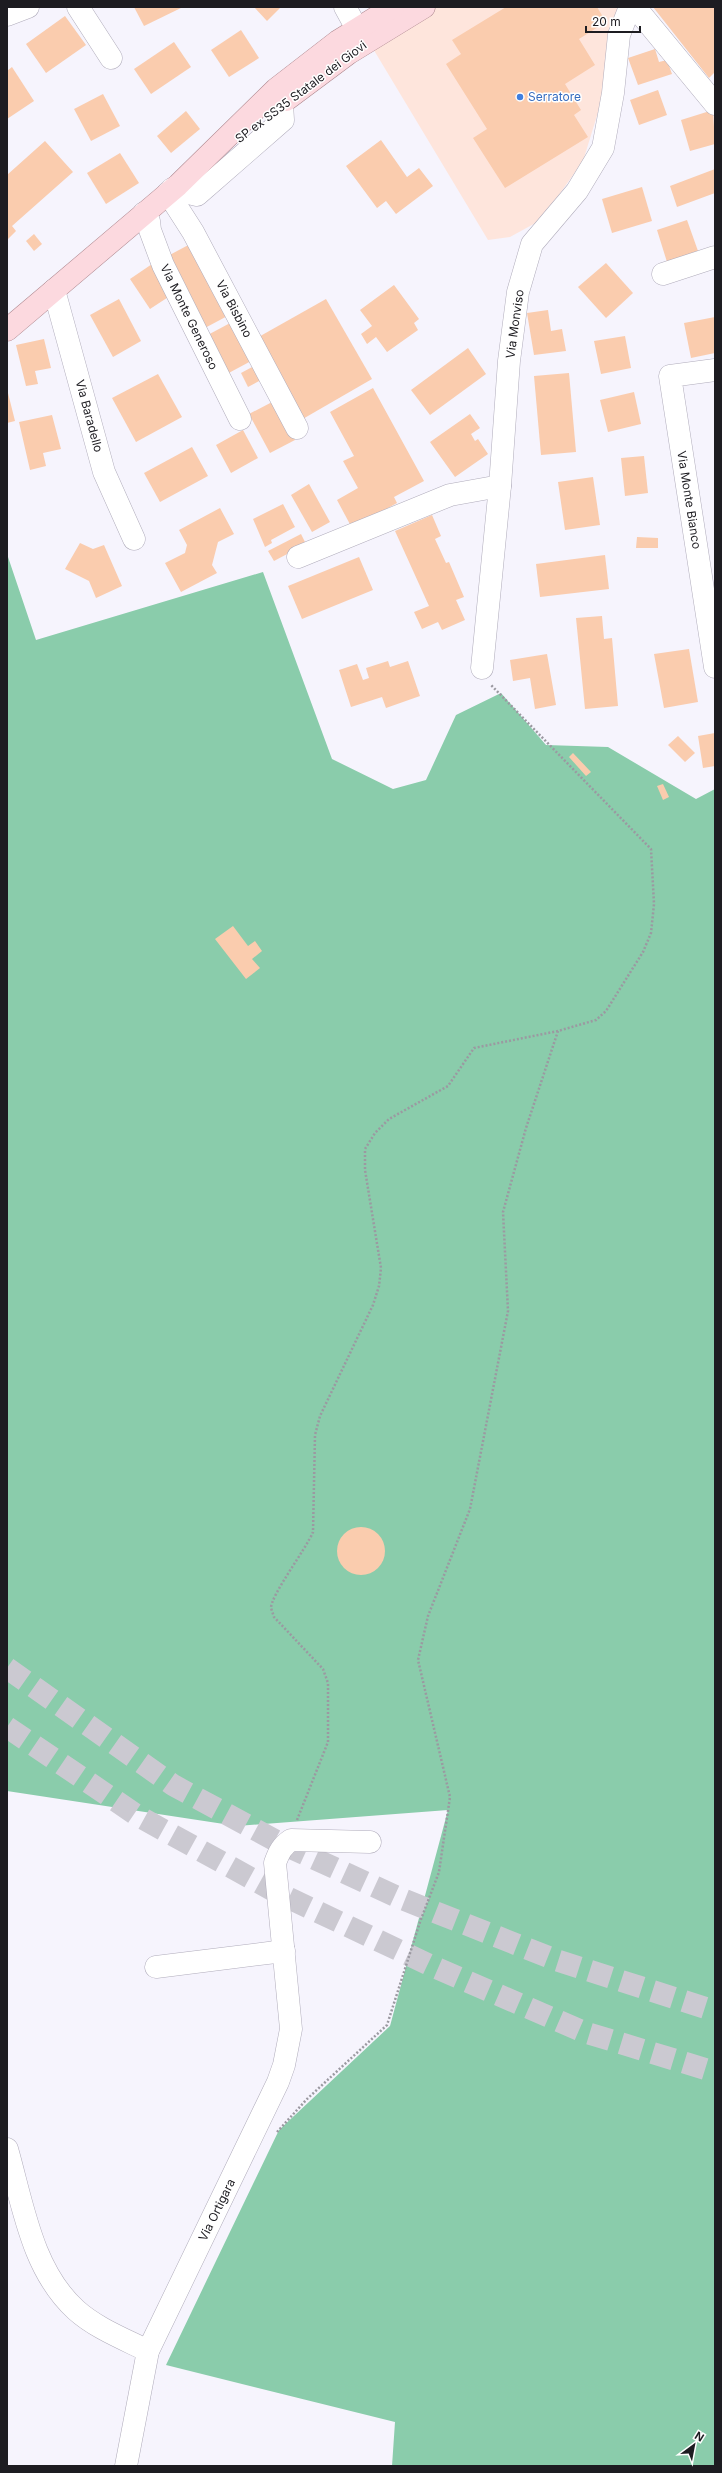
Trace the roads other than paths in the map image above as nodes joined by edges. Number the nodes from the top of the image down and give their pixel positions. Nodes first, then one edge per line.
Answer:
1 (28, 7) edge
2 (78, 7) edge
3 (345, 7) edge
4 (393, 7) edge
5 (424, 7) edge
6 (630, 7) edge
7 (635, 7) edge
8 (7, 16) edge
9 (357, 29) junction
10 (111, 58) dead end
11 (306, 86) junction
12 (715, 104) edge
13 (174, 188) junction
14 (144, 213) junction
15 (715, 257) edge
16 (663, 274) dead end
17 (54, 290) junction
18 (7, 330) edge
19 (715, 370) edge
20 (240, 419) dead end
21 (297, 428) dead end
22 (500, 486) junction
23 (134, 539) dead end
24 (298, 557) dead end
25 (715, 667) edge
26 (482, 668) road end
27 (370, 1842) dead end
28 (284, 1951) junction
29 (156, 1968) dead end
30 (7, 2149) edge
31 (148, 2351) junction
32 (126, 2466) edge

1 - 8 street
2 - 10 street
3 - 9 street
4 - 9 main road, SP ex SS35 Statale dei Giovi
5 - 11 main road, SP ex SS35 Statale dei Giovi
6 - 22 street, Via Monviso
7 - 12 street
9 - 11 main road
9 - 13 main road, SP ex SS35 Statale dei Giovi
11 - 13 main road, SP ex SS35 Statale dei Giovi
13 - 14 main road, SP ex SS35 Statale dei Giovi
13 - 21 street, Via Bisbino
14 - 17 main road, SP ex SS35 Statale dei Giovi
14 - 20 street, Via Monte Generoso
15 - 16 street
17 - 18 main road, SP ex SS35 Statale dei Giovi
17 - 23 street, Via Baradello
19 - 25 street, Via Monte Bianco
22 - 24 street
22 - 26 street, Via Monviso
27 - 28 street, Via Ortigara
28 - 29 street
28 - 31 street, Via Ortigara
30 - 31 street
31 - 32 street, Via Ortigara

